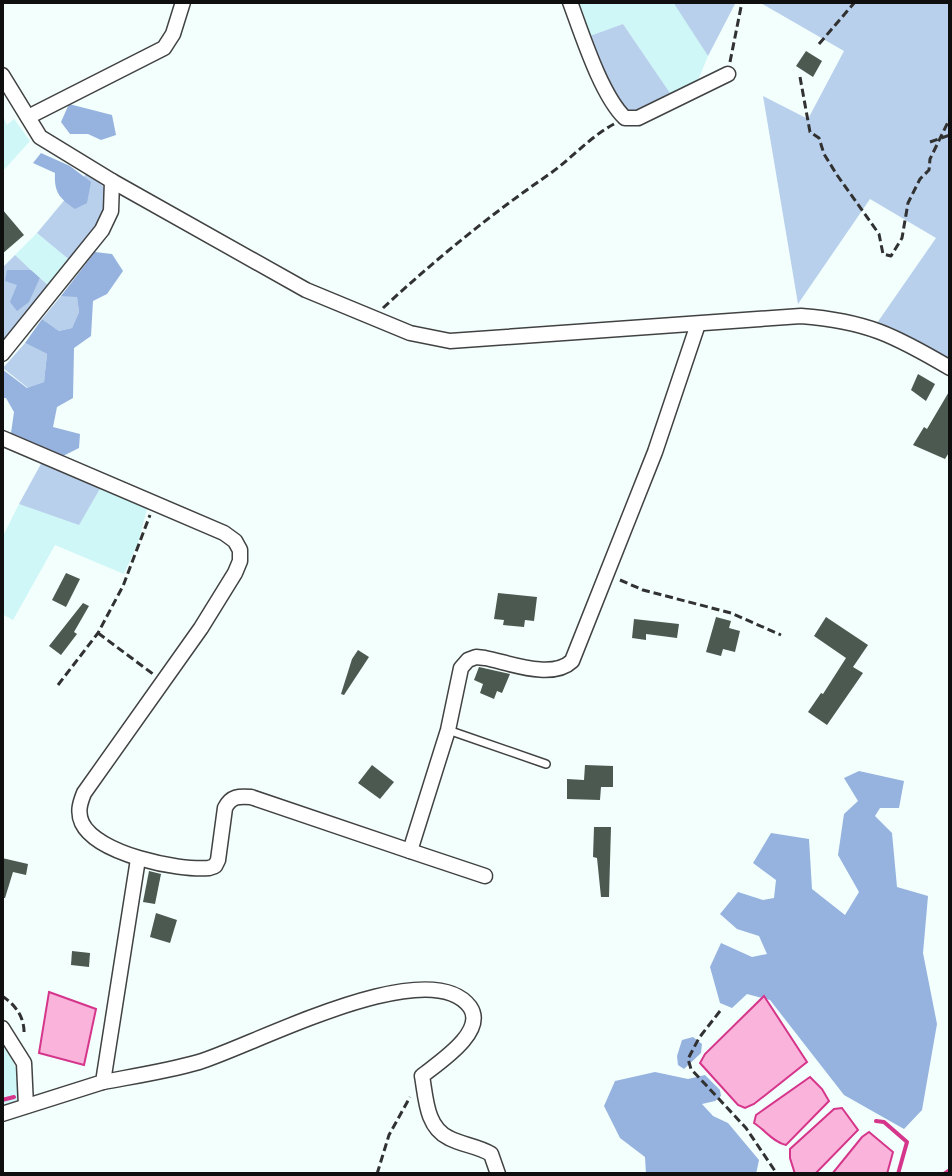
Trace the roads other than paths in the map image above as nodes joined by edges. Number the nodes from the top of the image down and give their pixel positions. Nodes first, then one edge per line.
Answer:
1 (183, 2) edge
2 (570, 2) edge
3 (728, 74) road end
4 (2, 75) edge
5 (28, 117) junction
6 (112, 181) junction
7 (698, 324) junction
8 (2, 354) edge
9 (950, 368) edge
10 (2, 438) edge
11 (448, 730) junction
12 (546, 764) dead end
13 (410, 851) junction
14 (138, 859) junction
15 (485, 876) dead end
16 (2, 1028) edge
17 (103, 1082) junction
18 (26, 1106) junction
19 (2, 1114) edge
20 (498, 1174) edge

1 - 5 street
2 - 3 street
4 - 5 street
5 - 6 street
6 - 7 street
6 - 8 street
7 - 9 street
7 - 11 street
10 - 14 street
11 - 12 lane
11 - 13 street
13 - 14 street
13 - 15 street
14 - 17 street
16 - 18 street
17 - 18 street
17 - 20 street
18 - 19 street

